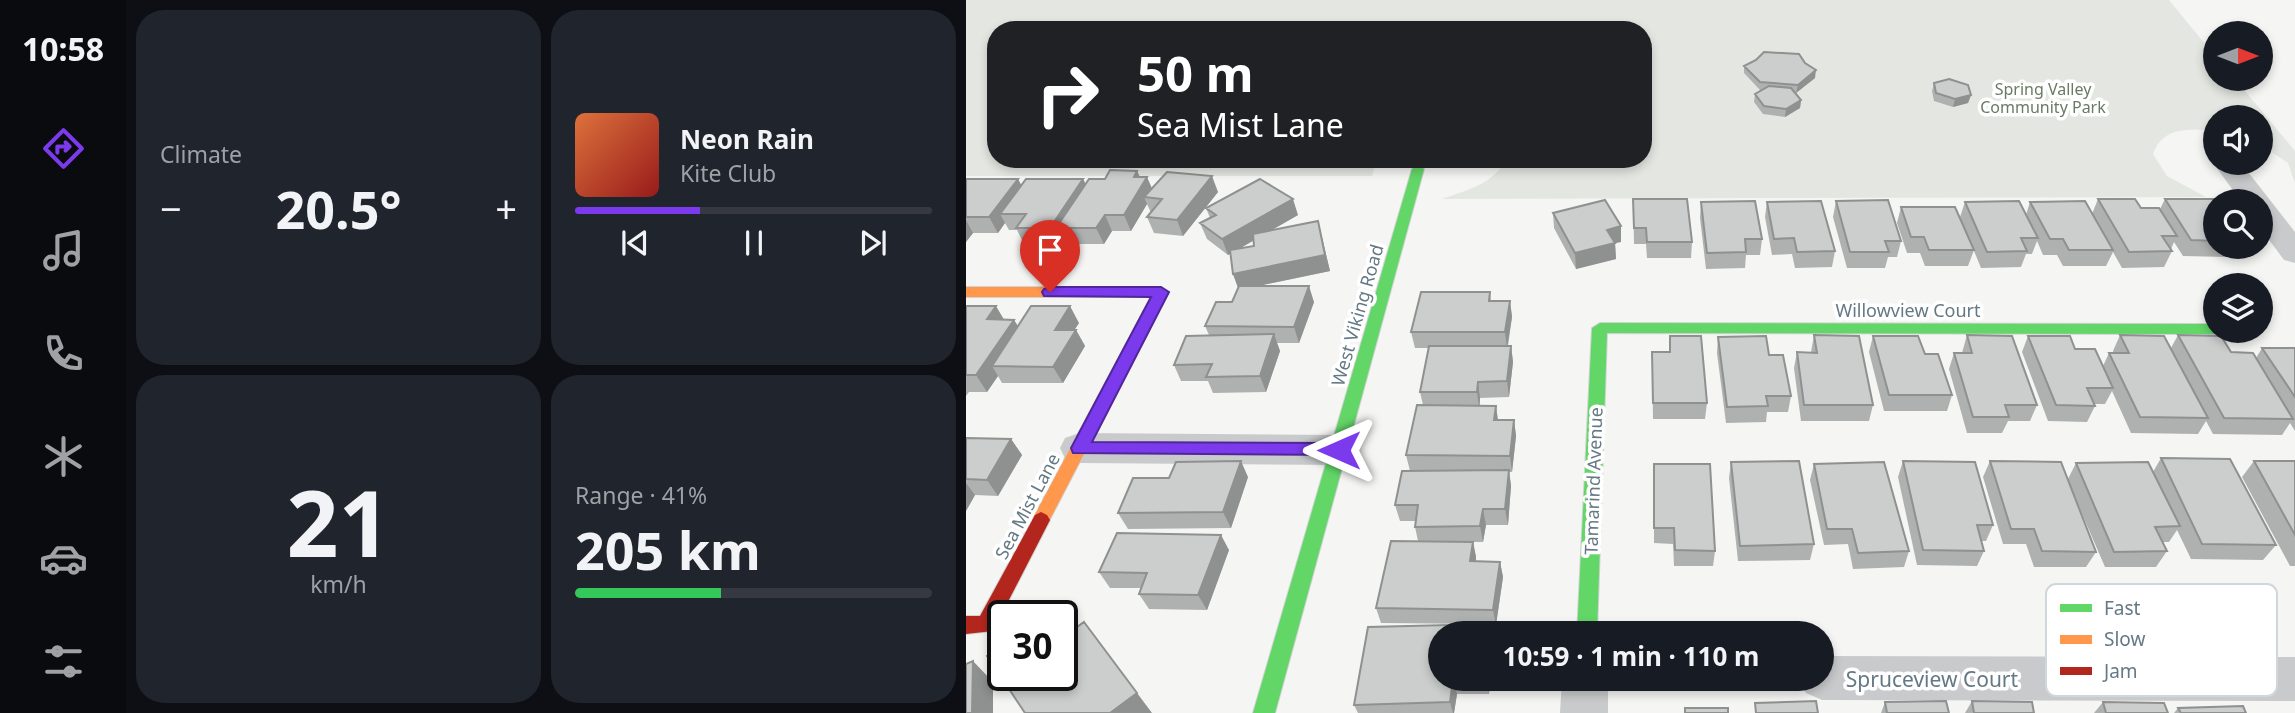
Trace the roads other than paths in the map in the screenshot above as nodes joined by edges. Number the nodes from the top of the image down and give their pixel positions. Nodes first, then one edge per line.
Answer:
1 (1418, 169) dead end
2 (2236, 175) edge
3 (2247, 189) edge
4 (2273, 224) edge
5 (2295, 253) edge
6 (966, 292) edge
7 (1600, 328) joint
8 (2203, 329) edge
9 (1079, 448) junction
10 (1339, 450) junction
11 (1588, 621) edge
12 (966, 625) edge
13 (1834, 678) edge
14 (2046, 679) edge
15 (2277, 680) edge
16 (2295, 680) edge
17 (1585, 691) edge
18 (1264, 713) edge
19 (1584, 713) edge

1 - 10 street, West Viking Road
2 - 3 street
4 - 5 street
6 - 9 street, Sea Mist Lane
7 - 8 street, Willowview Court
7 - 11 street, Tamarind Avenue
9 - 10 street
9 - 12 street, Sea Mist Lane
10 - 18 street, West Viking Road
13 - 14 street, Spruceview Court
15 - 16 street, Spruceview Court
17 - 19 street

